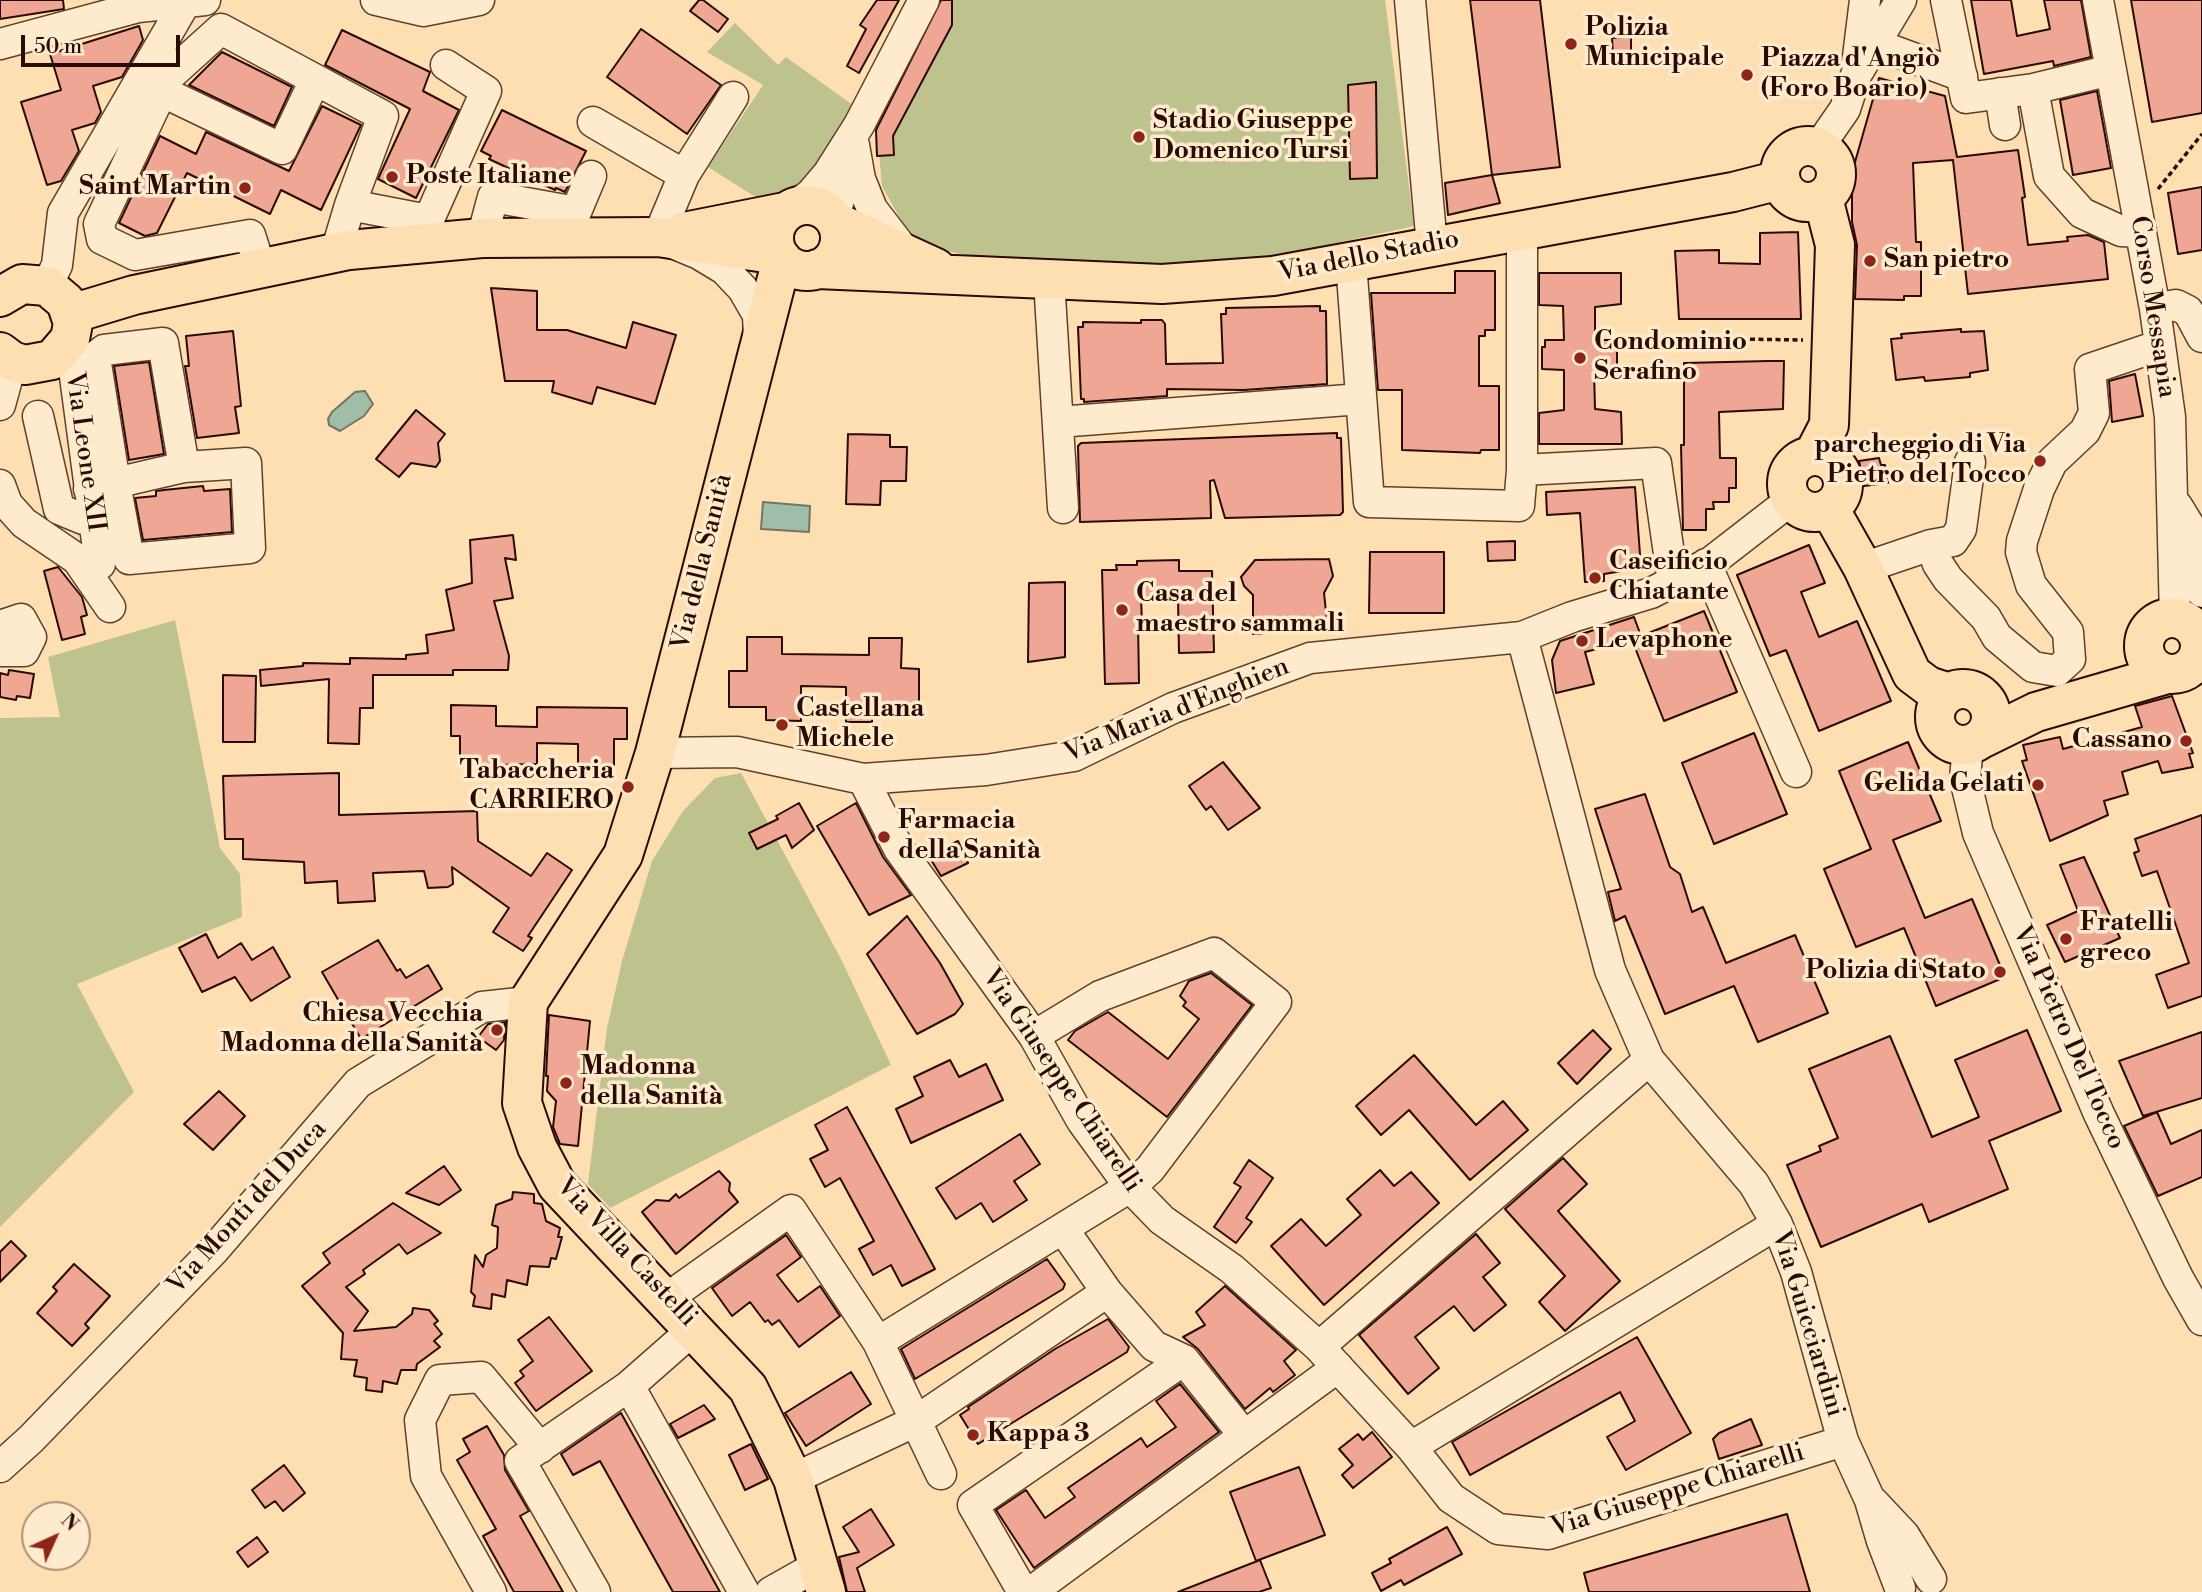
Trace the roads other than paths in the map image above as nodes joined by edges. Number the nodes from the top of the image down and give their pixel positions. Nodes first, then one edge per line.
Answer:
1 (376, 0) edge
2 (479, 0) edge
3 (924, 0) edge
4 (1410, 0) edge
5 (1865, 0) edge
6 (1901, 0) edge
7 (1946, 0) edge
8 (2098, 0) edge
9 (191, 1) edge
10 (0, 44) edge
11 (1875, 44) junction
12 (446, 65) dead end
13 (2111, 71) junction
14 (1856, 75) junction
15 (1962, 76) junction
16 (316, 80) junction
17 (2033, 89) junction
18 (161, 91) junction
19 (2000, 93) junction
20 (733, 97) dead end
21 (593, 122) dead end
22 (2005, 125) dead end
23 (857, 135) junction
24 (1818, 148) junction
25 (684, 175) junction
26 (591, 176) dead end
27 (1780, 180) junction
28 (1823, 198) junction
29 (349, 205) junction
30 (789, 210) junction
31 (835, 220) junction
32 (1522, 229) junction
33 (423, 232) junction
34 (2141, 232) junction
35 (658, 237) junction
36 (482, 238) junction
37 (1432, 246) junction
38 (336, 252) junction
39 (908, 255) junction
40 (1351, 262) junction
41 (797, 264) junction
42 (260, 267) junction
43 (953, 276) junction
44 (1049, 280) junction
45 (0, 297) edge
46 (2178, 305) edge
47 (63, 313) junction
48 (2202, 337) edge
49 (2158, 346) junction
50 (6, 356) edge
51 (755, 357) junction
52 (1361, 400) junction
53 (0, 405) edge
54 (38, 416) dead end
55 (1058, 422) junction
56 (1813, 456) junction
57 (1970, 462) dead end
58 (184, 467) junction
59 (1522, 470) junction
60 (0, 485) edge
61 (99, 497) junction
62 (2173, 499) junction
63 (1791, 500) junction
64 (1063, 508) dead end
65 (1829, 508) junction
66 (1931, 545) junction
67 (100, 564) dead end
68 (1706, 564) junction
69 (1863, 568) junction
70 (1673, 582) junction
71 (2202, 592) edge
72 (110, 607) dead end
73 (0, 626) edge
74 (1522, 637) junction
75 (2186, 650) edge
76 (0, 651) edge
77 (1966, 695) junction
78 (2036, 712) junction
79 (1972, 743) junction
80 (655, 753) junction
81 (1796, 772) dead end
82 (863, 779) junction
83 (527, 1002) junction
84 (1034, 1036) junction
85 (1649, 1060) junction
86 (1130, 1187) junction
87 (1777, 1224) junction
88 (1063, 1229) junction
89 (1107, 1292) junction
90 (666, 1299) junction
91 (2202, 1320) edge
92 (695, 1328) junction
93 (878, 1342) junction
94 (1329, 1357) junction
95 (1184, 1360) junction
96 (629, 1386) junction
97 (916, 1420) junction
98 (1243, 1434) junction
99 (1843, 1441) junction
100 (1411, 1447) junction
101 (530, 1455) junction
102 (0, 1467) edge
103 (941, 1474) dead end
104 (793, 1479) junction
105 (1870, 1500) junction
106 (816, 1582) edge
107 (1937, 1586) edge
108 (1899, 1590) edge
109 (491, 1592) edge
110 (595, 1592) edge
111 (744, 1592) edge
112 (771, 1592) edge
113 (1023, 1592) edge
114 (1031, 1592) edge

1 - 2 street
3 - 23 street
4 - 37 street
5 - 14 street
6 - 11 street
7 - 15 street
8 - 13 street, Corso Messapia
9 - 10 street
9 - 47 street
11 - 14 street
11 - 15 street
12 - 33 street
13 - 17 street
13 - 34 street, Corso Messapia
14 - 24 street
15 - 19 street
16 - 18 street
16 - 18 street
16 - 29 street
17 - 19 street
17 - 34 street
18 - 42 street
19 - 22 street
20 - 25 street
21 - 25 street
23 - 30 street
23 - 31 street
23 - 39 street, Via dello Stadio
24 - 27 main road
24 - 28 main road
25 - 35 street
26 - 36 street
27 - 28 main road
27 - 32 main road, Via dello Stadio
28 - 56 main road
29 - 33 street
29 - 38 street
30 - 31 main road
30 - 35 main road
30 - 41 main road
31 - 39 main road, Via dello Stadio
31 - 41 main road
32 - 37 main road, Via dello Stadio
32 - 59 street
33 - 36 main road
33 - 38 main road
34 - 46 street, Corso Messapia
35 - 36 main road
35 - 41 main road, Via dello Stadio
35 - 51 street
37 - 40 main road, Via dello Stadio
38 - 42 main road
39 - 43 main road, Via dello Stadio
40 - 44 main road, Via dello Stadio
40 - 52 street
41 - 43 main road, Via dello Stadio
41 - 51 main road, Via della Sanità
42 - 47 main road
43 - 44 main road, Via dello Stadio
44 - 55 street
45 - 47 main road
46 - 48 street
46 - 49 street, Corso Messapia
47 - 50 main road
47 - 61 street, Via Leone XII
49 - 62 street, Corso Messapia
49 - 66 street
50 - 53 street
51 - 80 main road, Via della Sanità
52 - 55 street
52 - 59 street
54 - 61 street
55 - 64 street
56 - 63 main road
56 - 65 main road
57 - 66 street
58 - 61 street
58 - 61 street
58 - 61 street
59 - 70 street
60 - 72 street
61 - 67 street, Via Leone XII
62 - 71 street
62 - 75 street, Corso Messapia
63 - 65 main road
63 - 68 street, Via Maria d'Enghien
65 - 69 main road
66 - 69 street
68 - 70 street, Via Maria d'Enghien
68 - 81 street
69 - 77 main road
70 - 74 street, Via Maria d'Enghien
73 - 76 street
74 - 82 street, Via Maria d'Enghien
74 - 85 street, Via Guicciardini
75 - 78 main road
77 - 78 main road
77 - 79 main road
78 - 79 main road
79 - 91 street, Via Pietro Del Tocco
80 - 82 street, Via Maria d'Enghien
80 - 83 main road
82 - 84 street, Via Giuseppe Chiarelli
83 - 90 main road, Via Villa Castelli
83 - 102 street, Via Monti del Duca
84 - 86 street, Via Giuseppe Chiarelli
84 - 86 street
85 - 87 street, Via Guicciardini
85 - 94 street
86 - 88 street
86 - 94 street, Via Giuseppe Chiarelli
87 - 99 street, Via Guicciardini
87 - 100 street
88 - 89 street
88 - 93 street
89 - 95 street
89 - 97 street
90 - 92 main road, Via Villa Castelli
90 - 93 street
92 - 96 street
92 - 104 main road, Via Villa Castelli
93 - 97 street
94 - 98 street
94 - 100 street, Via Giuseppe Chiarelli
95 - 98 street
95 - 113 street
96 - 101 street
96 - 111 street
97 - 103 street
97 - 104 street
98 - 114 street
99 - 100 street, Via Giuseppe Chiarelli
99 - 105 street, Via Guicciardini
101 - 109 street
101 - 110 street
104 - 106 main road, Via Villa Castelli
105 - 107 street, Via Guicciardini
105 - 108 street, Via Guicciardini
106 - 112 street
107 - 108 street

